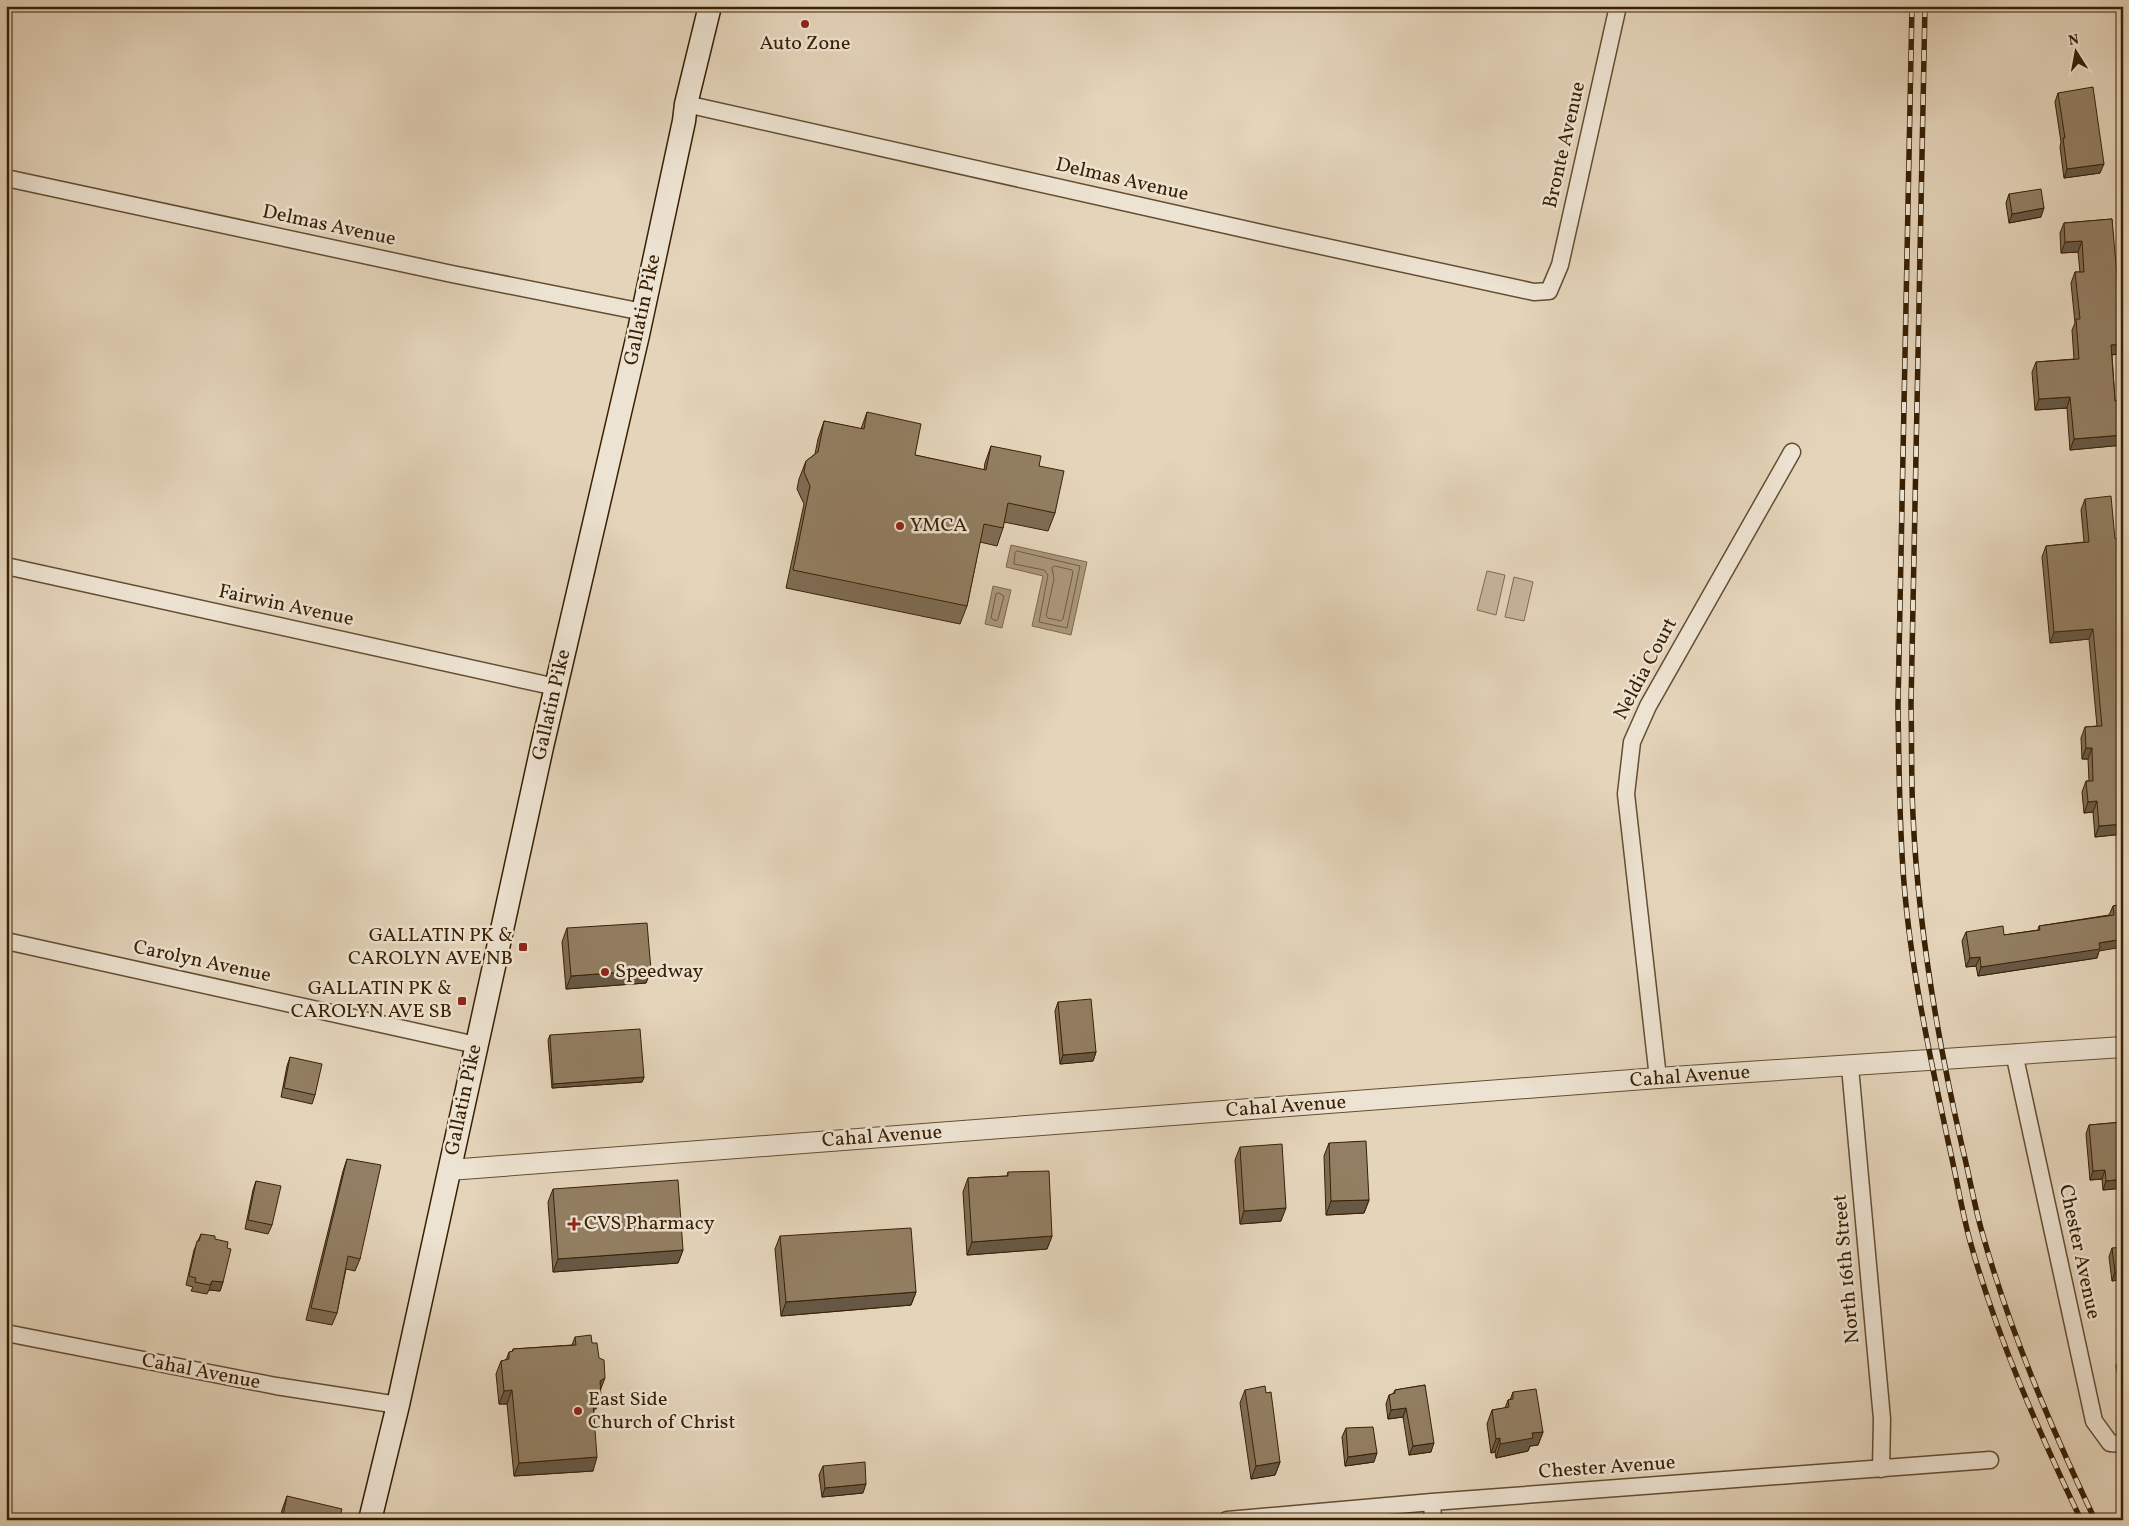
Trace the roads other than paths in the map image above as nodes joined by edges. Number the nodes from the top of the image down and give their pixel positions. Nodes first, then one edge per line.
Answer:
1 (710, 6) edge
2 (1618, 6) edge
3 (686, 104) junction
4 (6, 178) edge
5 (1549, 290) joint
6 (643, 312) junction
7 (1792, 452) dead end
8 (6, 566) edge
9 (556, 687) junction
10 (6, 941) edge
11 (476, 1045) junction
12 (2123, 1047) edge
13 (2014, 1053) junction
14 (1850, 1067) junction
15 (1658, 1078) junction
16 (449, 1170) junction
17 (6, 1334) edge
18 (398, 1404) junction
19 (2123, 1444) edge
20 (1990, 1460) dead end
21 (1881, 1469) junction
22 (1432, 1502) junction
23 (370, 1520) edge
24 (1227, 1520) edge
25 (1433, 1520) edge

1 - 3 main road, Gallatin Pike
2 - 5 street, Bronte Avenue
3 - 5 street, Delmas Avenue
3 - 6 main road, Gallatin Pike
4 - 6 street, Delmas Avenue
6 - 9 main road, Gallatin Pike
7 - 15 street, Neldia Court
8 - 9 street, Fairwin Avenue
9 - 11 main road, Gallatin Pike
10 - 11 street, Carolyn Avenue
11 - 16 main road, Gallatin Pike
12 - 13 street, Cahal Avenue
13 - 14 street, Cahal Avenue
13 - 19 street, Chester Avenue
14 - 15 street, Cahal Avenue
14 - 21 street, North 16th Street
15 - 16 street, Cahal Avenue
16 - 18 main road, Gallatin Pike
17 - 18 street, Cahal Avenue
18 - 23 main road, Gallatin Pike
20 - 21 street, Chester Avenue
21 - 22 street, Chester Avenue
22 - 24 street, Chester Avenue
22 - 25 street

